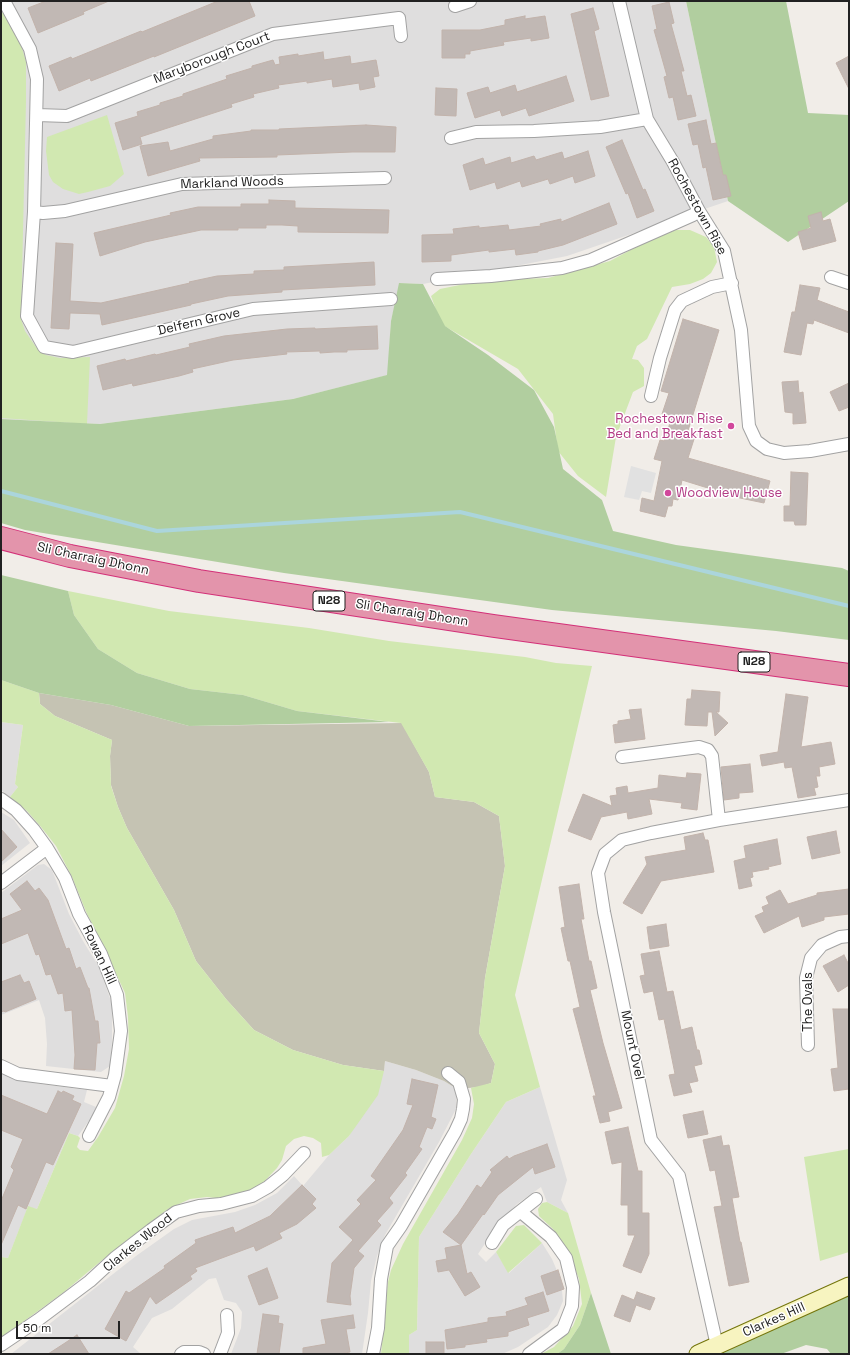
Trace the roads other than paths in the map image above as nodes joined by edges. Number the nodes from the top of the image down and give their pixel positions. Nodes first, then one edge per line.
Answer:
1 (4, 1) edge
2 (470, 1) edge
3 (619, 1) edge
4 (455, 6) dead end
5 (401, 36) dead end
6 (37, 115) junction
7 (647, 119) junction
8 (451, 138) dead end
9 (385, 178) dead end
10 (699, 210) junction
11 (34, 212) junction
12 (831, 277) dead end
13 (437, 279) dead end
14 (732, 283) junction
15 (849, 284) edge
16 (391, 299) dead end
17 (652, 396) dead end
18 (849, 444) edge
19 (1, 538) edge
20 (659, 648) junction
21 (849, 662) edge
22 (849, 675) edge
23 (622, 758) dead end
24 (1, 799) edge
25 (849, 800) edge
26 (719, 820) junction
27 (47, 848) junction
28 (1, 883) edge
29 (849, 936) edge
30 (808, 1045) dead end
31 (1, 1066) edge
32 (448, 1073) dead end
33 (112, 1086) junction
34 (89, 1136) dead end
35 (304, 1153) dead end
36 (536, 1199) dead end
37 (521, 1212) junction
38 (492, 1243) dead end
39 (849, 1286) edge
40 (227, 1315) dead end
41 (1, 1345) edge
42 (717, 1346) junction
43 (181, 1354) edge
44 (204, 1354) edge
45 (220, 1354) edge
46 (373, 1354) edge
47 (529, 1354) edge
48 (698, 1354) edge

1 - 6 street
2 - 4 street
3 - 7 street, Rochestown Rise
5 - 6 street, Maryborough Court
6 - 11 street
7 - 8 street
7 - 10 street, Rochestown Rise
9 - 11 street, Markland Woods
10 - 13 street
10 - 14 street, Rochestown Rise
11 - 16 street, Delfern Grove
12 - 15 street
14 - 17 street
14 - 18 street, Rochestown Rise
19 - 20 highway, Sli Charraig Dhonn / N28
20 - 21 highway, Sli Charraig Dhonn / N28
20 - 22 highway, Sli Charraig Dhonn / N28
23 - 26 street
24 - 27 street, Rowan Hill
25 - 26 street, Mount Ovel
26 - 42 street, Mount Ovel
27 - 28 street
27 - 33 street, Rowan Hill
29 - 30 street, The Ovals
31 - 33 street
32 - 46 street
33 - 34 street, Rowan Hill
35 - 41 street, Clarkes Wood
36 - 37 street
37 - 38 street
37 - 47 street
39 - 42 street, Clarkes Hill
40 - 45 street
42 - 48 street, Clarkes Hill
43 - 44 street

